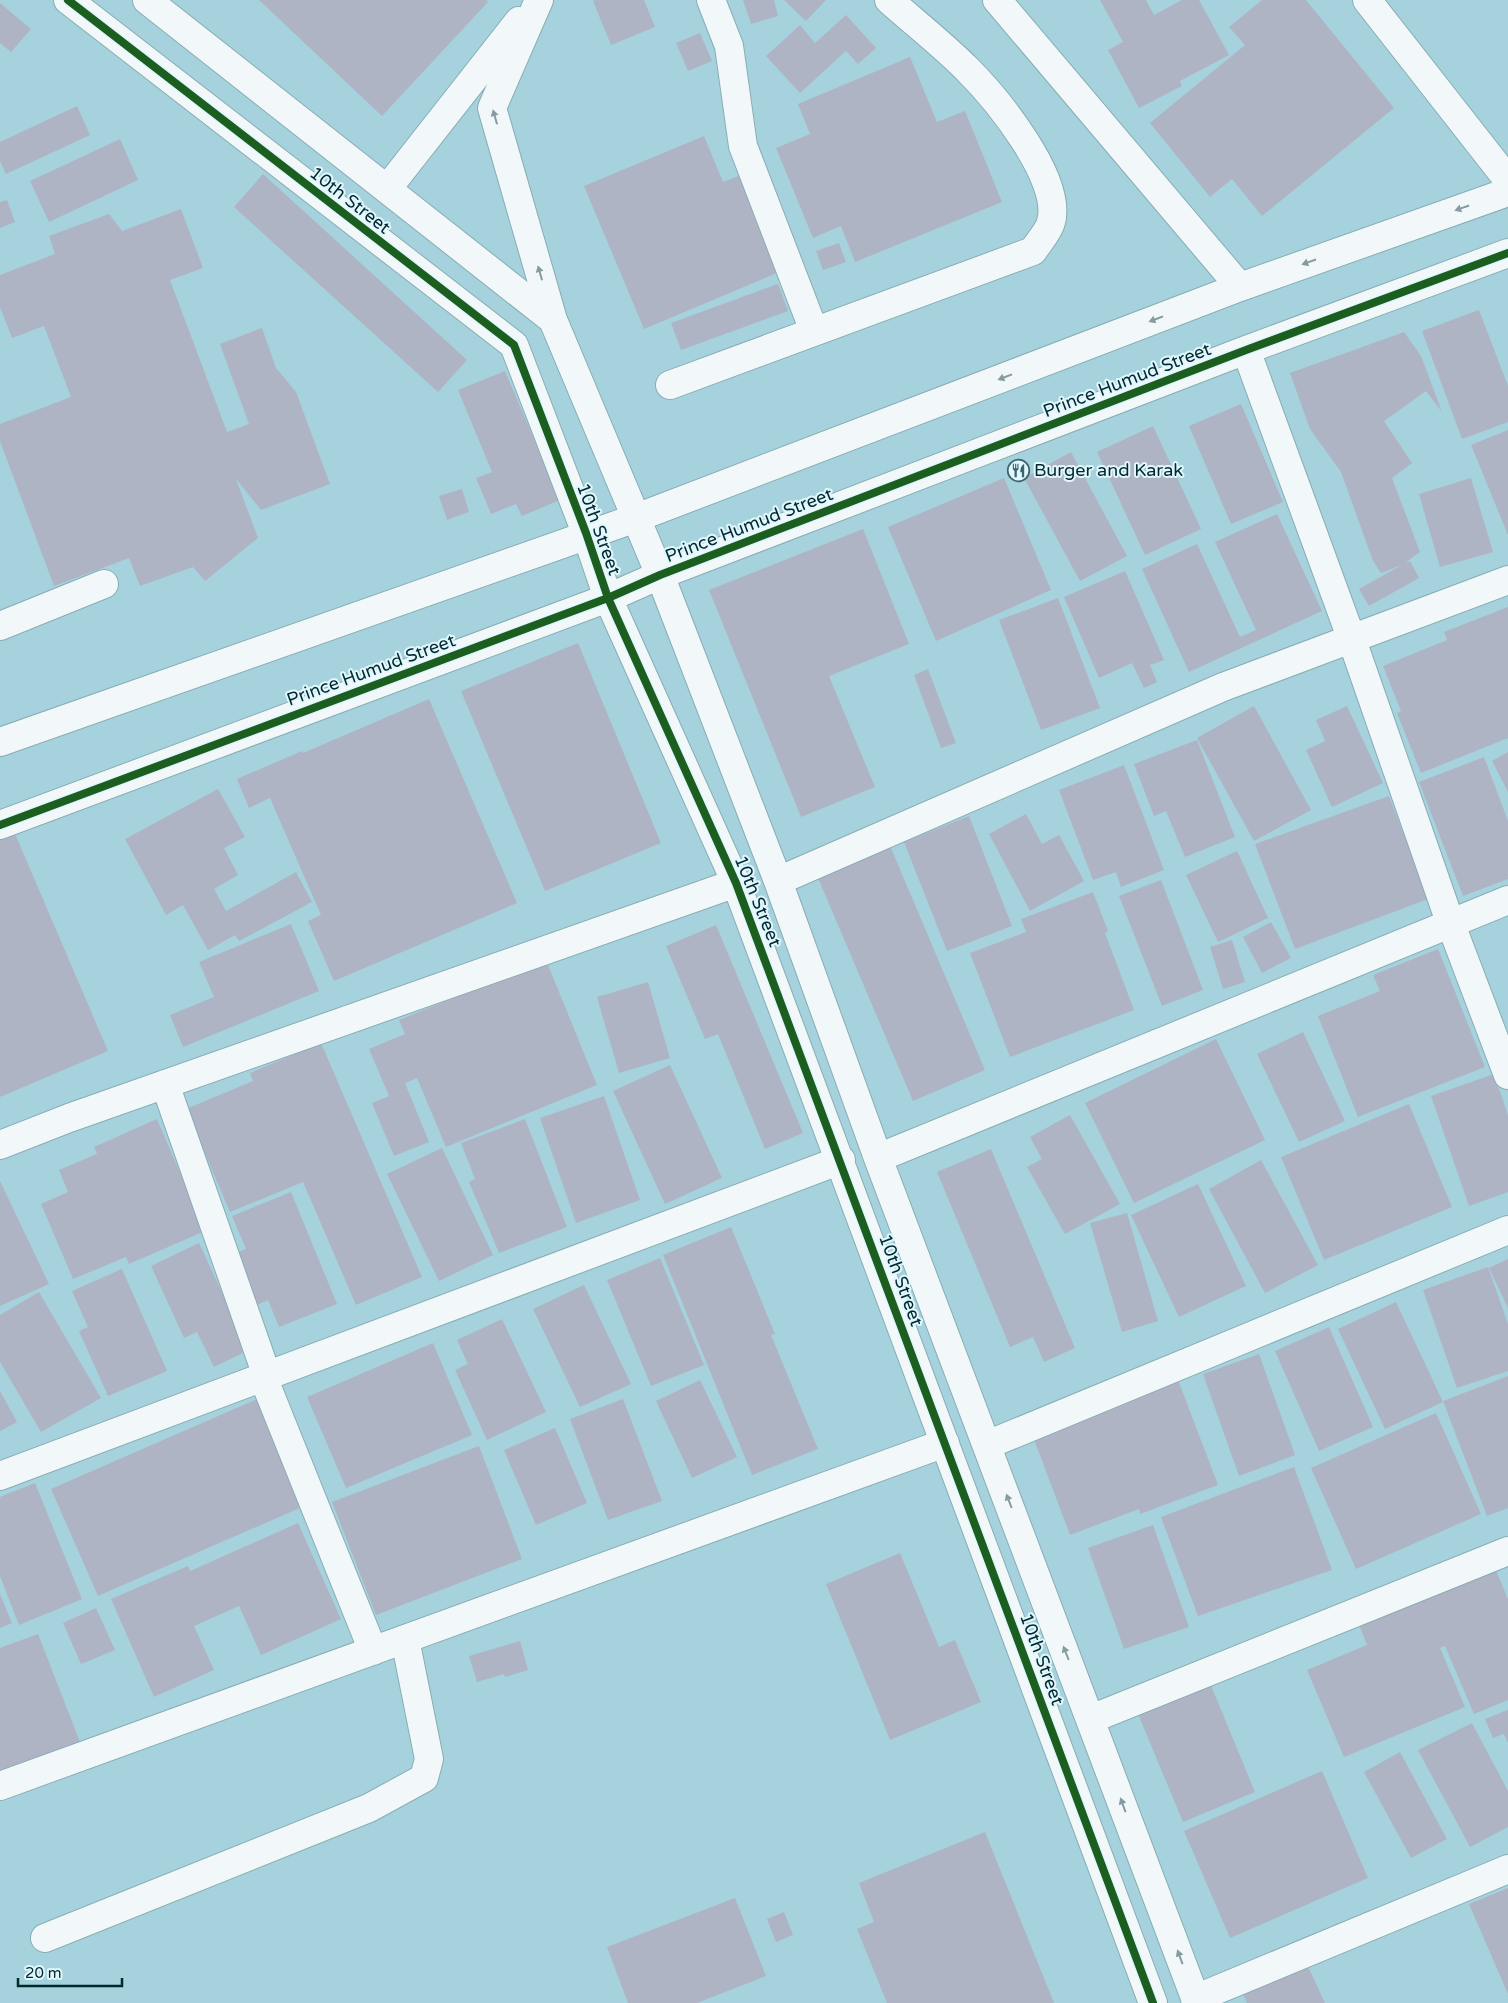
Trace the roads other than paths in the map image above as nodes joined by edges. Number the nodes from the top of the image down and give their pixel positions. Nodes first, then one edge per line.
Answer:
1 (68, 0) edge
2 (147, 0) edge
3 (537, 0) edge
4 (711, 0) edge
5 (889, 0) edge
6 (997, 0) edge
7 (1367, 0) edge
8 (1508, 180) edge
9 (387, 189) junction
10 (1508, 192) edge
11 (1508, 253) edge
12 (1240, 287) junction
13 (553, 320) junction
14 (814, 331) junction
15 (1246, 350) junction
16 (670, 385) dead end
17 (636, 518) junction
18 (586, 533) junction
19 (660, 575) junction
20 (1508, 580) edge
21 (104, 584) dead end
22 (608, 598) junction
23 (0, 626) edge
24 (1352, 640) junction
25 (0, 742) edge
26 (0, 824) edge
27 (778, 882) junction
28 (736, 883) junction
29 (1508, 900) edge
30 (1450, 922) junction
31 (1508, 1075) edge
32 (165, 1084) junction
33 (0, 1145) edge
34 (878, 1158) junction
35 (841, 1160) junction
36 (1508, 1230) edge
37 (265, 1376) junction
38 (945, 1443) junction
39 (987, 1445) junction
40 (0, 1476) edge
41 (1508, 1551) edge
42 (405, 1639) junction
43 (372, 1651) junction
44 (1092, 1719) junction
45 (0, 1786) edge
46 (1508, 1869) edge
47 (46, 1938) dead end
48 (1196, 2001) edge
49 (1153, 2003) edge

1 - 18 street, 10th Street
2 - 9 street, 10th Street
3 - 9 street
13 -> 3 street
4 - 14 street
5 - 14 street
6 - 12 street
7 - 8 street
9 - 13 street, 10th Street
10 -> 12 street
11 - 15 street, Prince Humud Street
12 -> 17 street
13 - 17 street, 10th Street
14 - 16 street
15 - 19 street, Prince Humud Street
15 - 24 street
17 - 18 street
17 - 19 street, 10th Street
18 - 22 street, 10th Street
18 - 25 street
19 - 22 street, Prince Humud Street
19 - 27 street, 10th Street
20 - 24 street
21 - 23 street
22 - 26 street, Prince Humud Street
22 - 28 street, 10th Street
24 - 27 street
24 - 30 street
27 - 34 street, 10th Street
28 - 32 street
28 - 35 street, 10th Street
29 - 30 street
30 - 31 street
30 - 34 street
32 - 33 street
32 - 37 street
34 - 39 street, 10th Street
35 - 37 street
35 - 38 street, 10th Street
36 - 39 street
37 - 40 street
37 - 43 street
38 - 42 street
38 - 49 street, 10th Street
44 -> 39 street, 10th Street
41 - 44 street
42 - 43 street
42 - 47 street
43 - 45 street
48 -> 44 street, 10th Street
46 - 48 street

